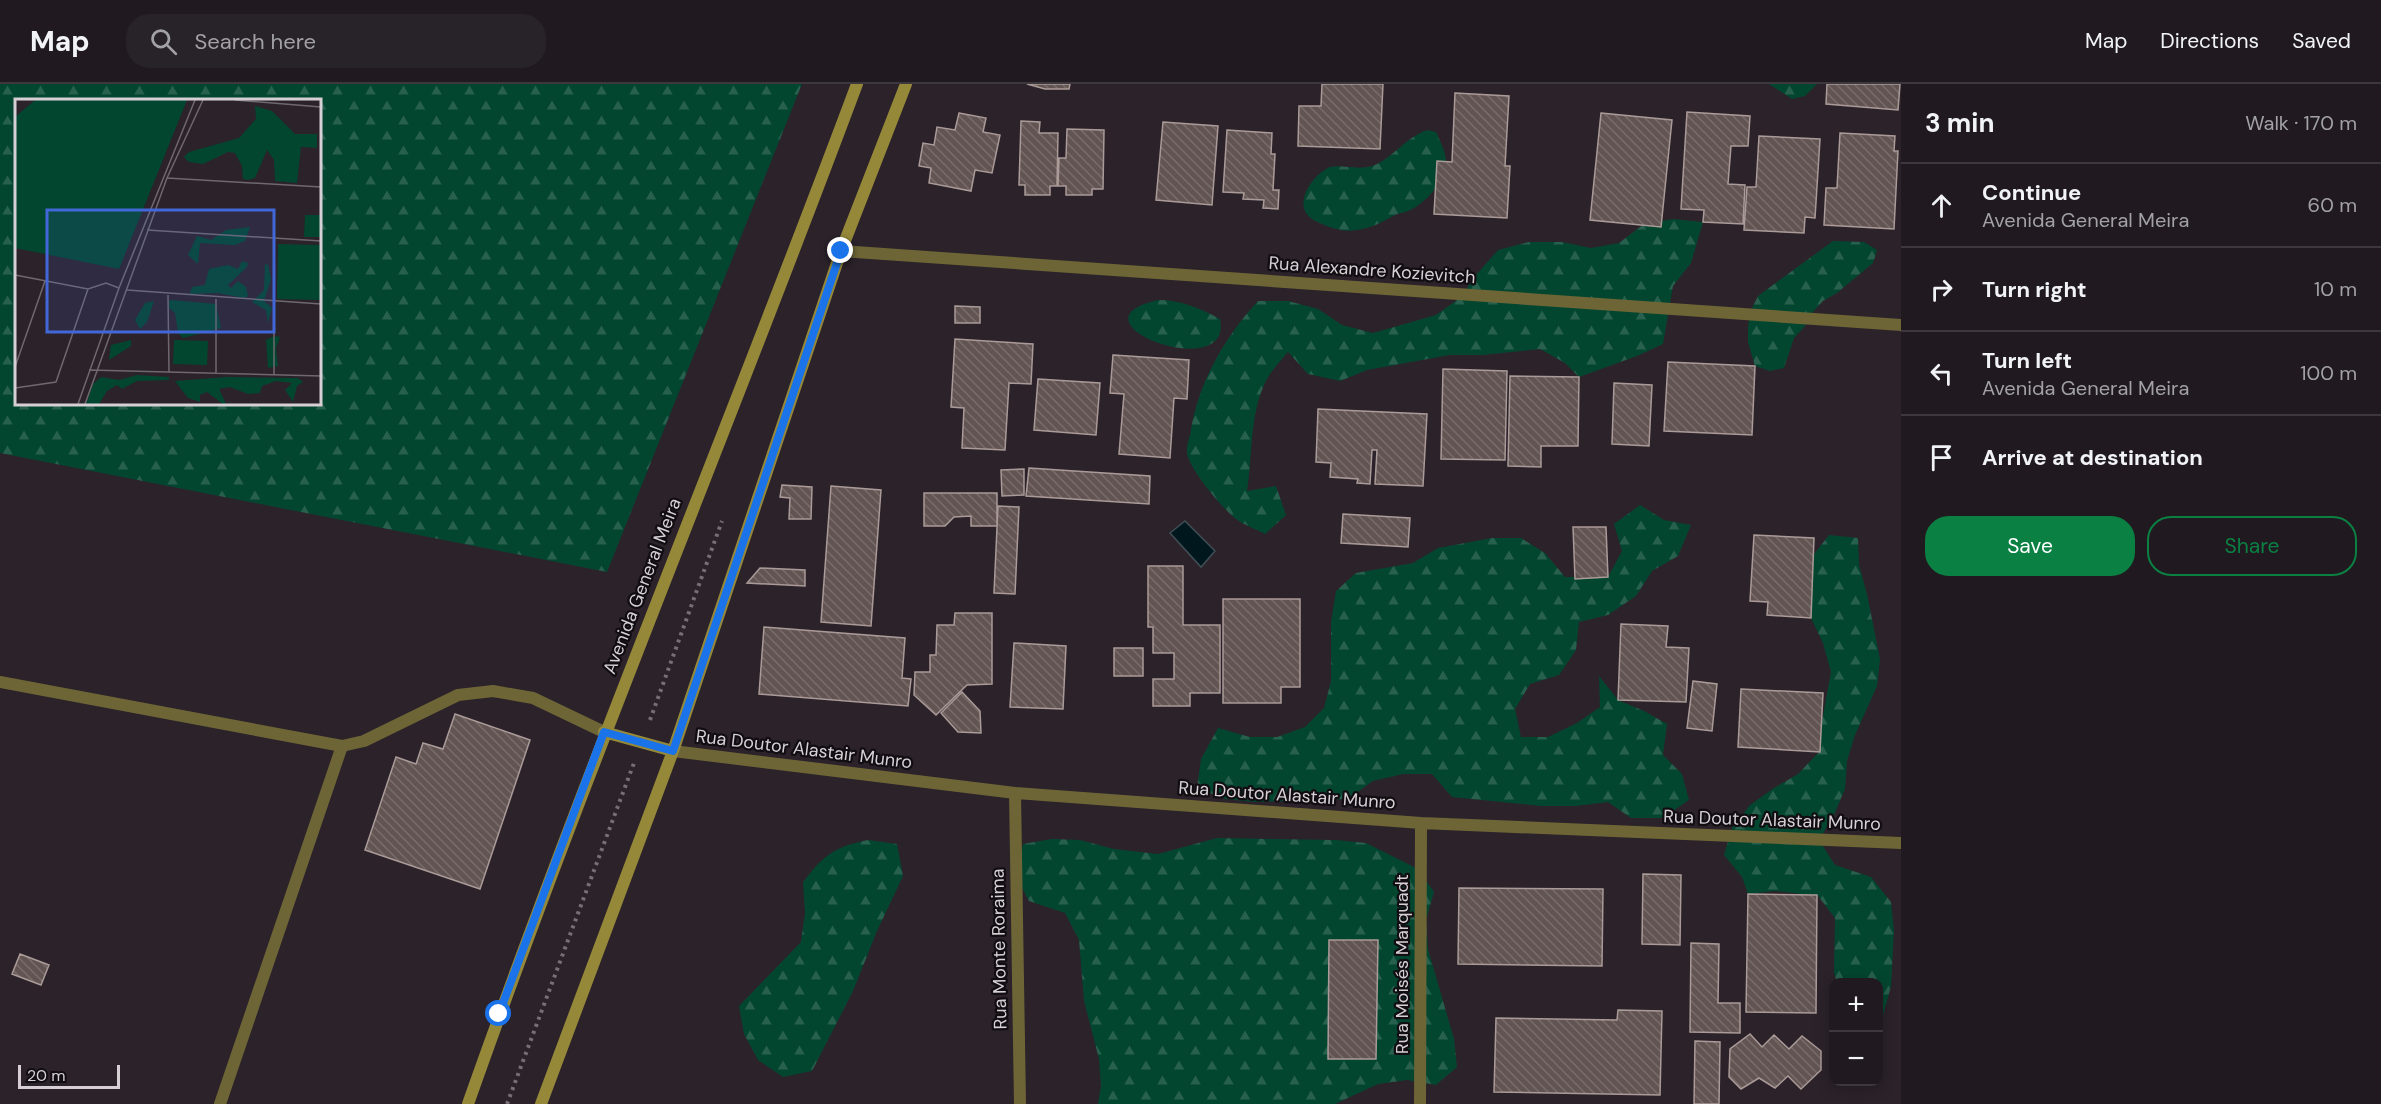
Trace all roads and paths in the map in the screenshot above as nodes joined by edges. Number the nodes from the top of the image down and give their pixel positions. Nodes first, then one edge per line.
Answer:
1 (857, 84) edge
2 (906, 84) edge
3 (841, 251) junction
4 (1901, 325) edge
5 (725, 513) dead end
6 (0, 682) edge
7 (604, 732) junction
8 (642, 743) junction
9 (342, 746) junction
10 (673, 751) junction
11 (1015, 793) junction
12 (1421, 823) junction
13 (1901, 843) edge
14 (220, 1104) edge
15 (468, 1104) edge
16 (507, 1104) edge
17 (541, 1104) edge
18 (1020, 1104) edge
19 (1420, 1104) edge

1 - 7 main road, Avenida General Meira
2 - 3 main road
3 - 4 street, Rua Alexandre Kozievitch
3 - 10 main road
5 - 8 path
6 - 9 street
7 - 8 main road
7 - 9 street
7 - 15 main road, Avenida General Meira
8 - 10 main road
8 - 16 path
9 - 14 street
10 - 11 street, Rua Doutor Alastair Munro
10 - 17 main road
11 - 12 street, Rua Doutor Alastair Munro
11 - 18 street, Rua Monte Roraima
12 - 13 street, Rua Doutor Alastair Munro
12 - 19 street, Rua Moisés Marquadt

